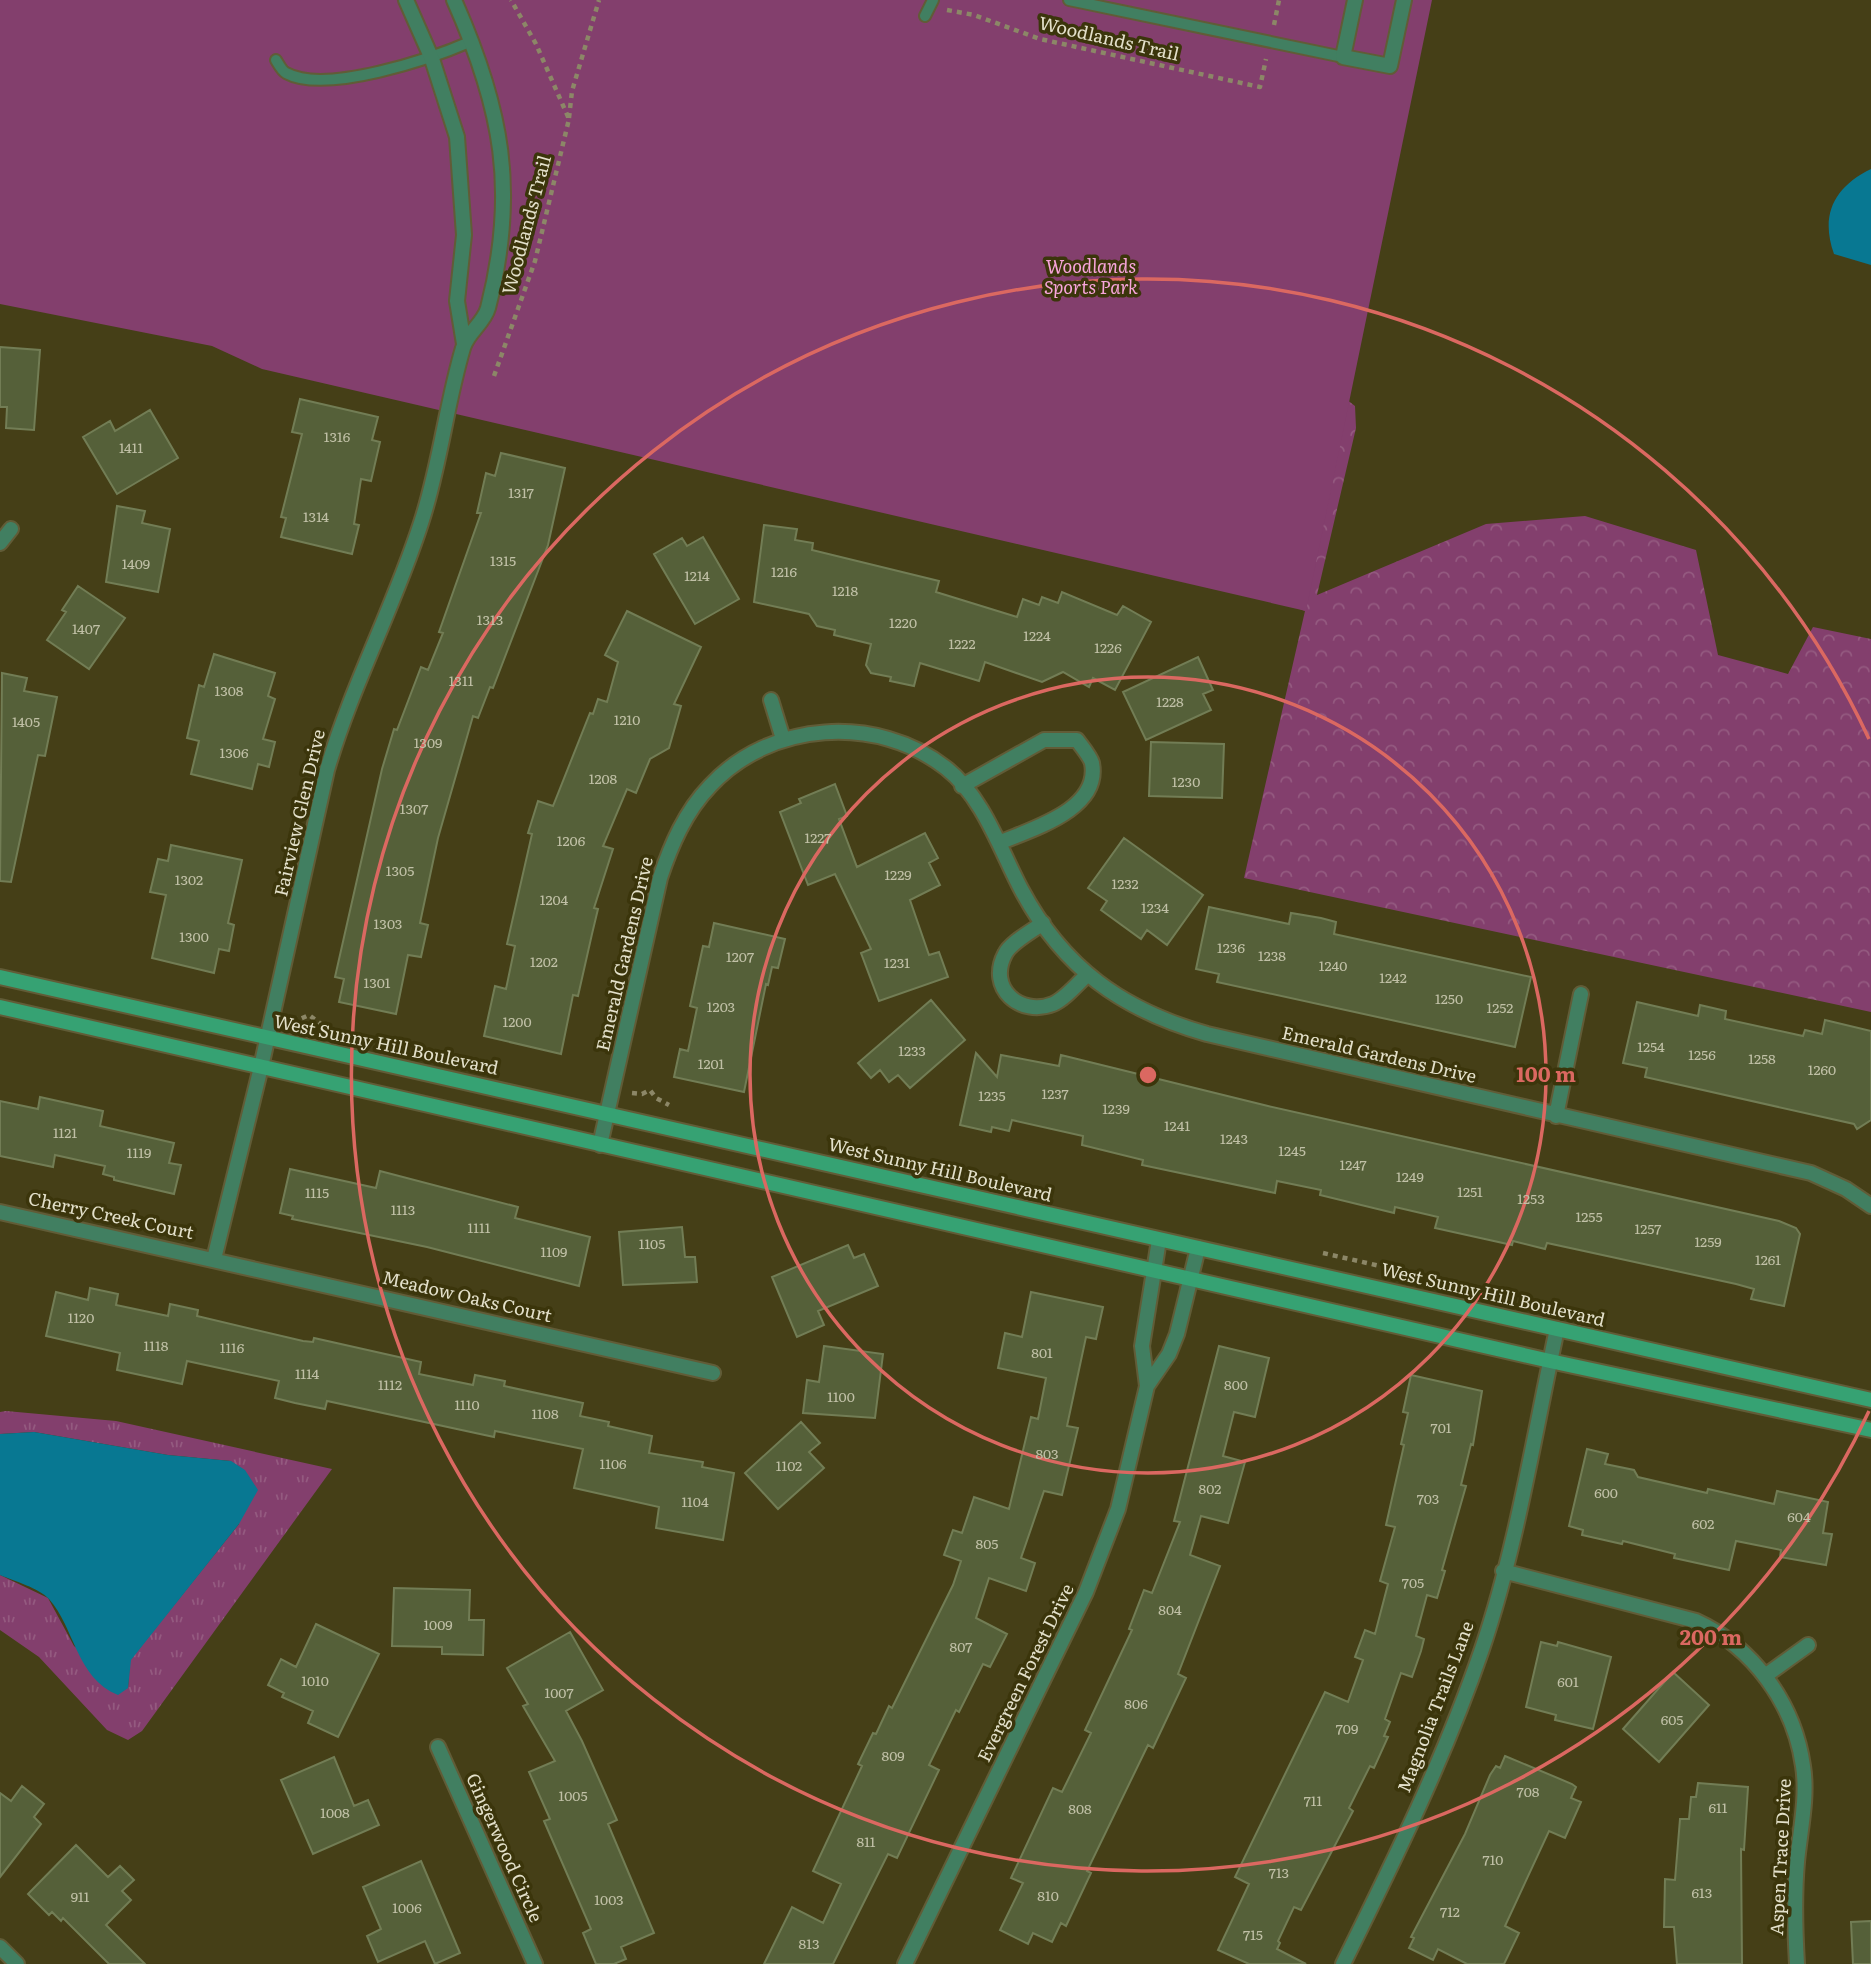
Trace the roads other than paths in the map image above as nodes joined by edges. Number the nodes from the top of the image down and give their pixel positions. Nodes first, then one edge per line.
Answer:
1 (406, 0) edge
2 (454, 0) edge
3 (933, 0) edge
4 (1069, 0) edge
5 (1355, 0) edge
6 (1405, 0) edge
7 (925, 16) road end
8 (472, 41) junction
9 (1343, 57) junction
10 (432, 59) junction
11 (276, 60) dead end
12 (464, 344) junction
13 (11, 529) dead end
14 (0, 543) edge
15 (771, 700) dead end
16 (783, 739) junction
17 (962, 786) junction
18 (999, 843) junction
19 (1043, 923) junction
20 (1087, 975) junction
21 (0, 977) edge
22 (1581, 994) dead end
23 (0, 1007) edge
24 (267, 1040) junction
25 (261, 1067) junction
26 (609, 1113) junction
27 (1556, 1116) junction
28 (600, 1145) junction
29 (1871, 1206) edge
30 (0, 1212) edge
31 (1158, 1240) junction
32 (1198, 1248) junction
33 (214, 1259) junction
34 (1154, 1270) junction
35 (1190, 1278) junction
36 (1557, 1329) junction
37 (1550, 1361) junction
38 (713, 1373) dead end
39 (1147, 1386) junction
40 (1871, 1400) edge
41 (1871, 1430) edge
42 (1503, 1571) junction
43 (1808, 1645) dead end
44 (1765, 1676) junction
45 (438, 1747) dead end
46 (0, 1947) edge
47 (18, 1964) edge
48 (535, 1964) edge
49 (905, 1964) edge
50 (1343, 1964) edge
51 (1797, 1964) edge

1 - 10 street, Fairview Glen Drive
2 - 8 street, Fairview Glen Drive
3 - 7 lane
4 - 9 lane
5 - 9 street
6 - 9 street
8 - 10 lane
8 - 12 street, Fairview Glen Drive
10 - 11 lane
10 - 12 street, Fairview Glen Drive
12 - 24 street, Fairview Glen Drive
13 - 14 street
15 - 16 street
16 - 17 street, Emerald Gardens Drive
16 - 26 street, Emerald Gardens Drive
17 - 18 street, Emerald Gardens Drive
17 - 18 street
18 - 19 street, Emerald Gardens Drive
19 - 20 street, Emerald Gardens Drive
19 - 20 street
20 - 27 street, Emerald Gardens Drive
21 - 24 street, West Sunny Hill Boulevard
22 - 27 street
23 - 25 street
24 - 25 street, Fairview Glen Drive
24 - 26 street, West Sunny Hill Boulevard
25 - 28 street
25 - 33 street, Fairview Glen Drive
26 - 28 street, Emerald Gardens Drive
26 - 31 street, West Sunny Hill Boulevard
27 - 29 street, Emerald Gardens Drive
28 - 34 street
30 - 33 street, Cherry Creek Court
31 - 32 street, West Sunny Hill Boulevard
31 - 34 street, Evergreen Forest Drive
32 - 35 street, Evergreen Forest Drive
32 - 36 street, West Sunny Hill Boulevard
33 - 38 street, Meadow Oaks Court
34 - 35 street
34 - 39 street, Evergreen Forest Drive
35 - 37 street
35 - 39 street, Evergreen Forest Drive
36 - 37 street, Magnolia Trails Lane
36 - 40 street, West Sunny Hill Boulevard
37 - 41 street
37 - 42 street, Magnolia Trails Lane
39 - 49 street, Evergreen Forest Drive
42 - 44 street, Aspen Trace Drive
42 - 50 street, Magnolia Trails Lane
43 - 44 street
44 - 51 street, Aspen Trace Drive
45 - 48 street, Gingerwood Circle
46 - 47 street

